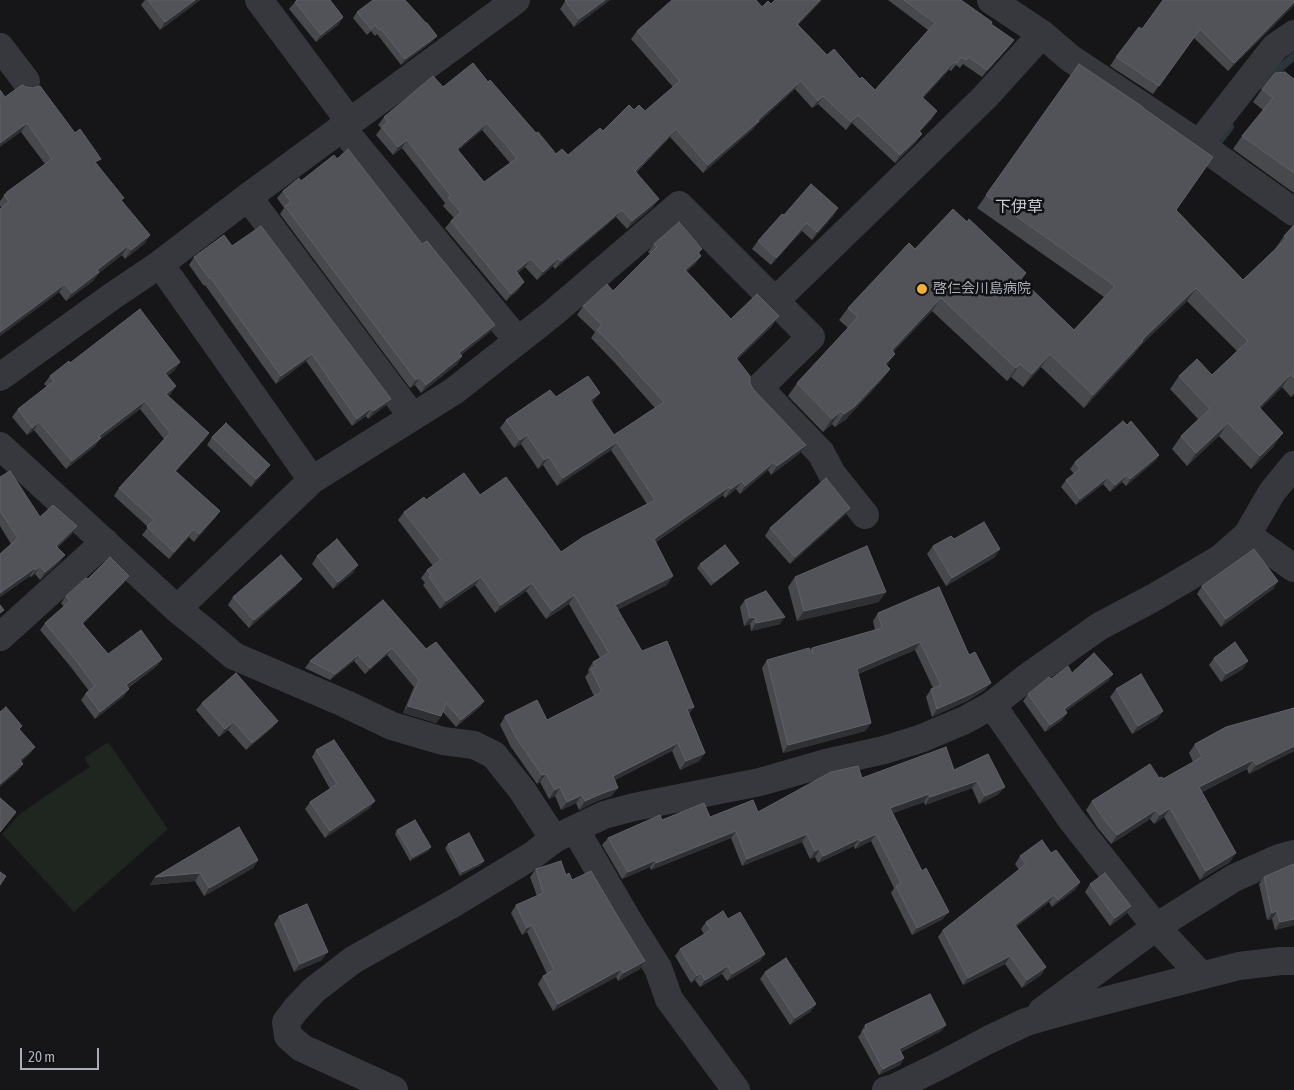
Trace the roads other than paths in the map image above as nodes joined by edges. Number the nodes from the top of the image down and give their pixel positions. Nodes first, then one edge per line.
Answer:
1 (259, 0) edge
2 (516, 0) edge
3 (992, 0) edge
4 (1042, 34) junction
5 (1294, 34) edge
6 (0, 47) edge
7 (26, 81) dead end
8 (346, 125) junction
9 (1199, 144) junction
10 (248, 197) junction
11 (1294, 212) edge
12 (160, 264) junction
13 (775, 301) junction
14 (518, 341) junction
15 (0, 377) edge
16 (412, 416) junction
17 (0, 446) edge
18 (1294, 465) edge
19 (312, 480) junction
20 (865, 515) dead end
21 (1247, 535) junction
22 (105, 542) junction
23 (1294, 568) edge
24 (177, 609) junction
25 (0, 637) edge
26 (992, 706) junction
27 (565, 834) junction
28 (1294, 854) edge
29 (1156, 927) junction
30 (1294, 961) edge
31 (1201, 975) junction
32 (1026, 1022) junction
33 (394, 1090) edge
34 (736, 1090) edge
35 (886, 1090) edge

1 - 8 street
2 - 8 street
3 - 4 street
4 - 9 street
4 - 13 street
5 - 9 street
6 - 7 street
8 - 10 street
8 - 14 street
9 - 11 street
10 - 12 street
10 - 16 street
12 - 15 street
12 - 19 street
13 - 14 street
13 - 20 street
14 - 16 street
16 - 19 street
17 - 22 street
18 - 21 street
19 - 24 street
21 - 23 street
21 - 26 street
22 - 24 street
22 - 25 street
24 - 27 street
26 - 27 street
26 - 29 street
27 - 33 street
27 - 34 street
28 - 29 street
29 - 31 street
29 - 32 street
30 - 31 street
31 - 32 street
32 - 35 street

